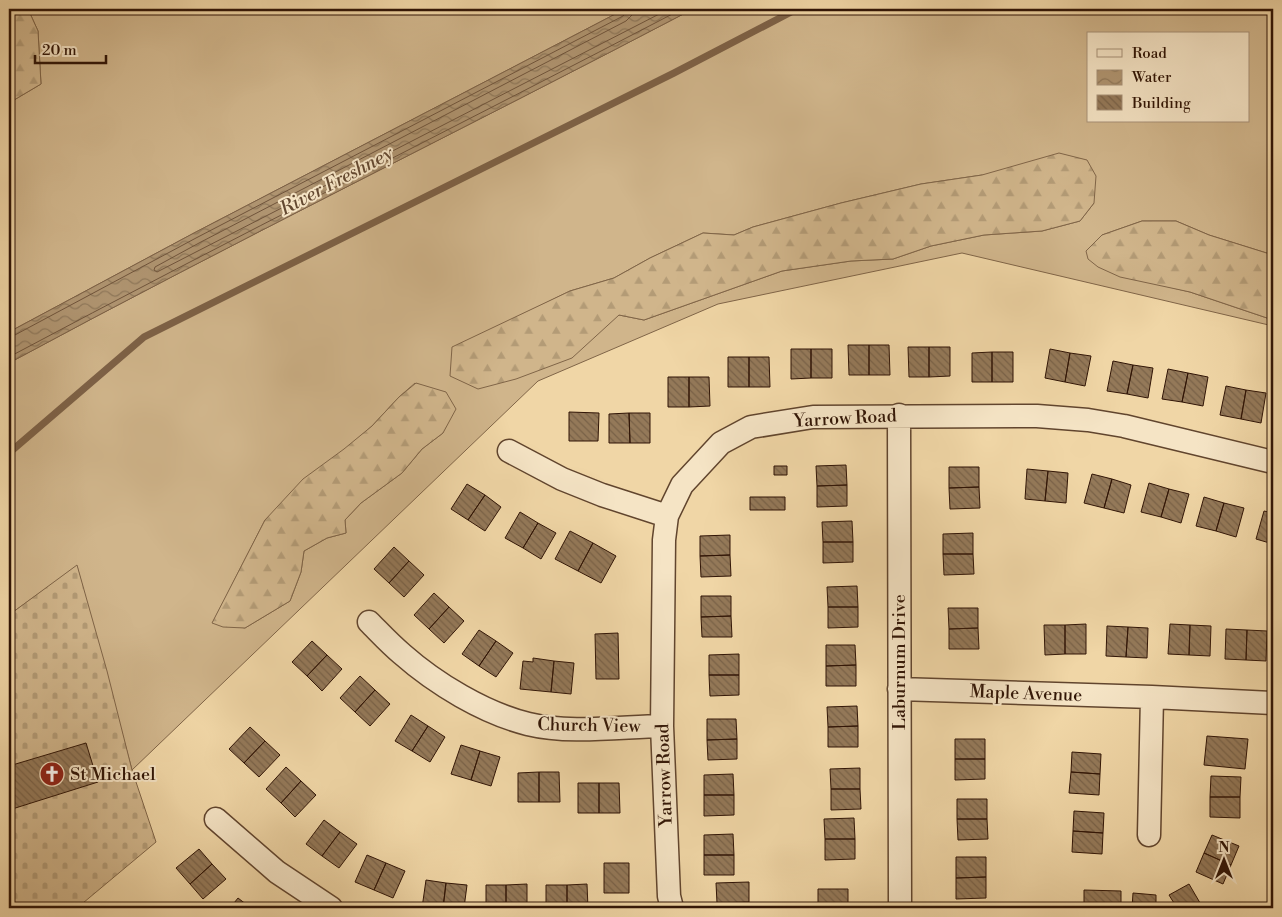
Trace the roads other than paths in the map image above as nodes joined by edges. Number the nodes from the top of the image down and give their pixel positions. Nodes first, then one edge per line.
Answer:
1 (899, 415) junction
2 (509, 451) dead end
3 (1273, 462) edge
4 (667, 516) junction
5 (369, 622) dead end
6 (899, 689) junction
7 (1152, 697) junction
8 (1273, 703) edge
9 (662, 726) junction
10 (216, 819) dead end
11 (1149, 834) dead end
12 (331, 908) edge
13 (672, 908) edge
14 (900, 908) edge

1 - 3 street, Yarrow Road
1 - 4 street, Yarrow Road
1 - 6 street, Laburnum Drive
2 - 4 street
4 - 9 street, Yarrow Road
5 - 9 street, Church View
6 - 7 street, Maple Avenue
6 - 14 street, Laburnum Drive
7 - 8 street, Maple Avenue
7 - 11 street
9 - 13 street, Yarrow Road
10 - 12 street

